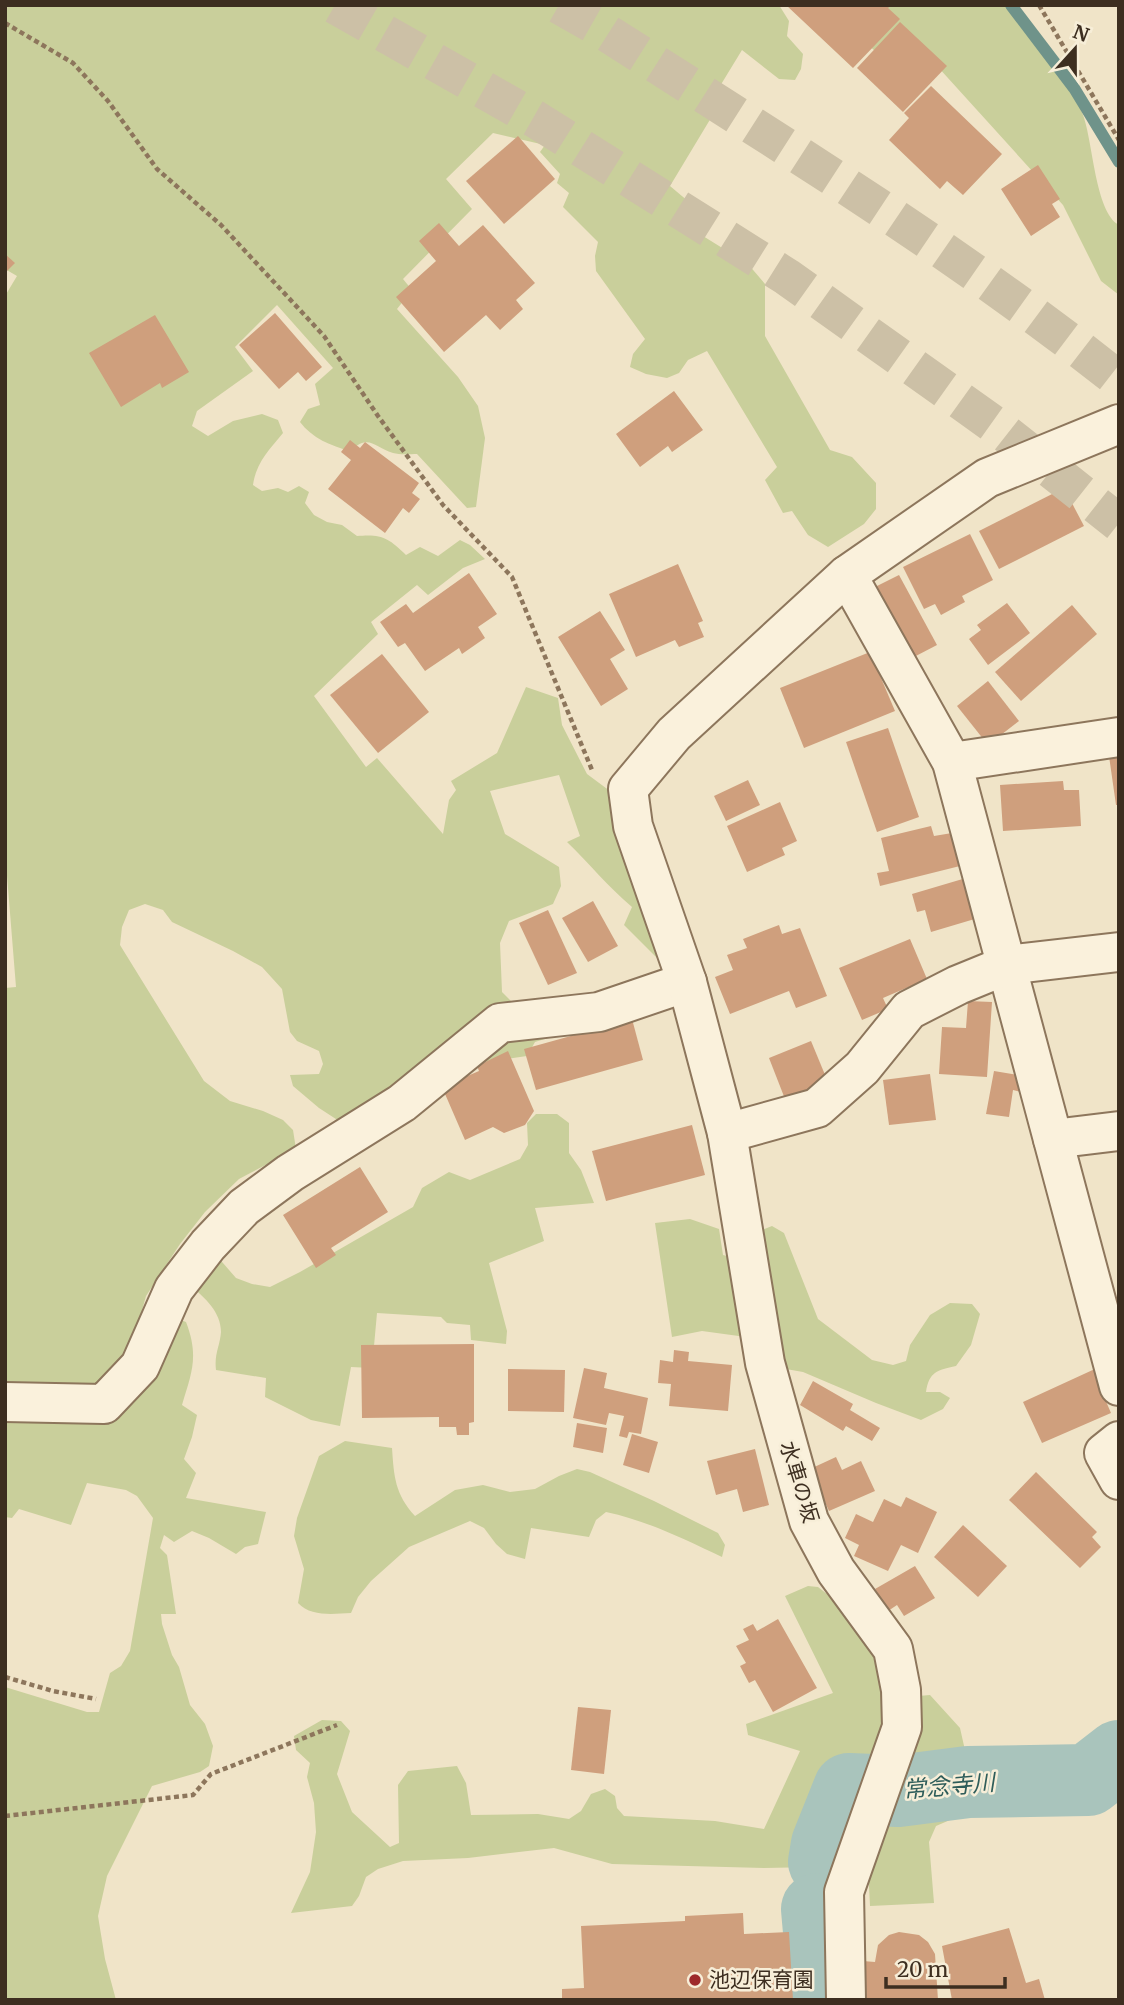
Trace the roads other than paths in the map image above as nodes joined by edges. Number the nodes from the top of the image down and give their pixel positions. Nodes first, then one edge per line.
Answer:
1 (1119, 424) edge
2 (847, 575) junction
3 (1119, 737) edge
4 (952, 762) junction
5 (1119, 952) edge
6 (1007, 965) junction
7 (687, 982) junction
8 (1119, 1131) edge
9 (727, 1133) junction
10 (1053, 1139) junction
11 (1119, 1386) edge
12 (5, 1402) edge
13 (1119, 1441) edge
14 (1119, 1480) edge
15 (846, 2000) edge

1 - 2 street
2 - 4 street
2 - 7 street, 水車の坂
3 - 4 street
4 - 6 street
5 - 6 street
6 - 9 street
6 - 10 street
7 - 9 street, 水車の坂
7 - 12 street
8 - 10 street
9 - 15 street, 水車の坂
10 - 11 street
13 - 14 street

